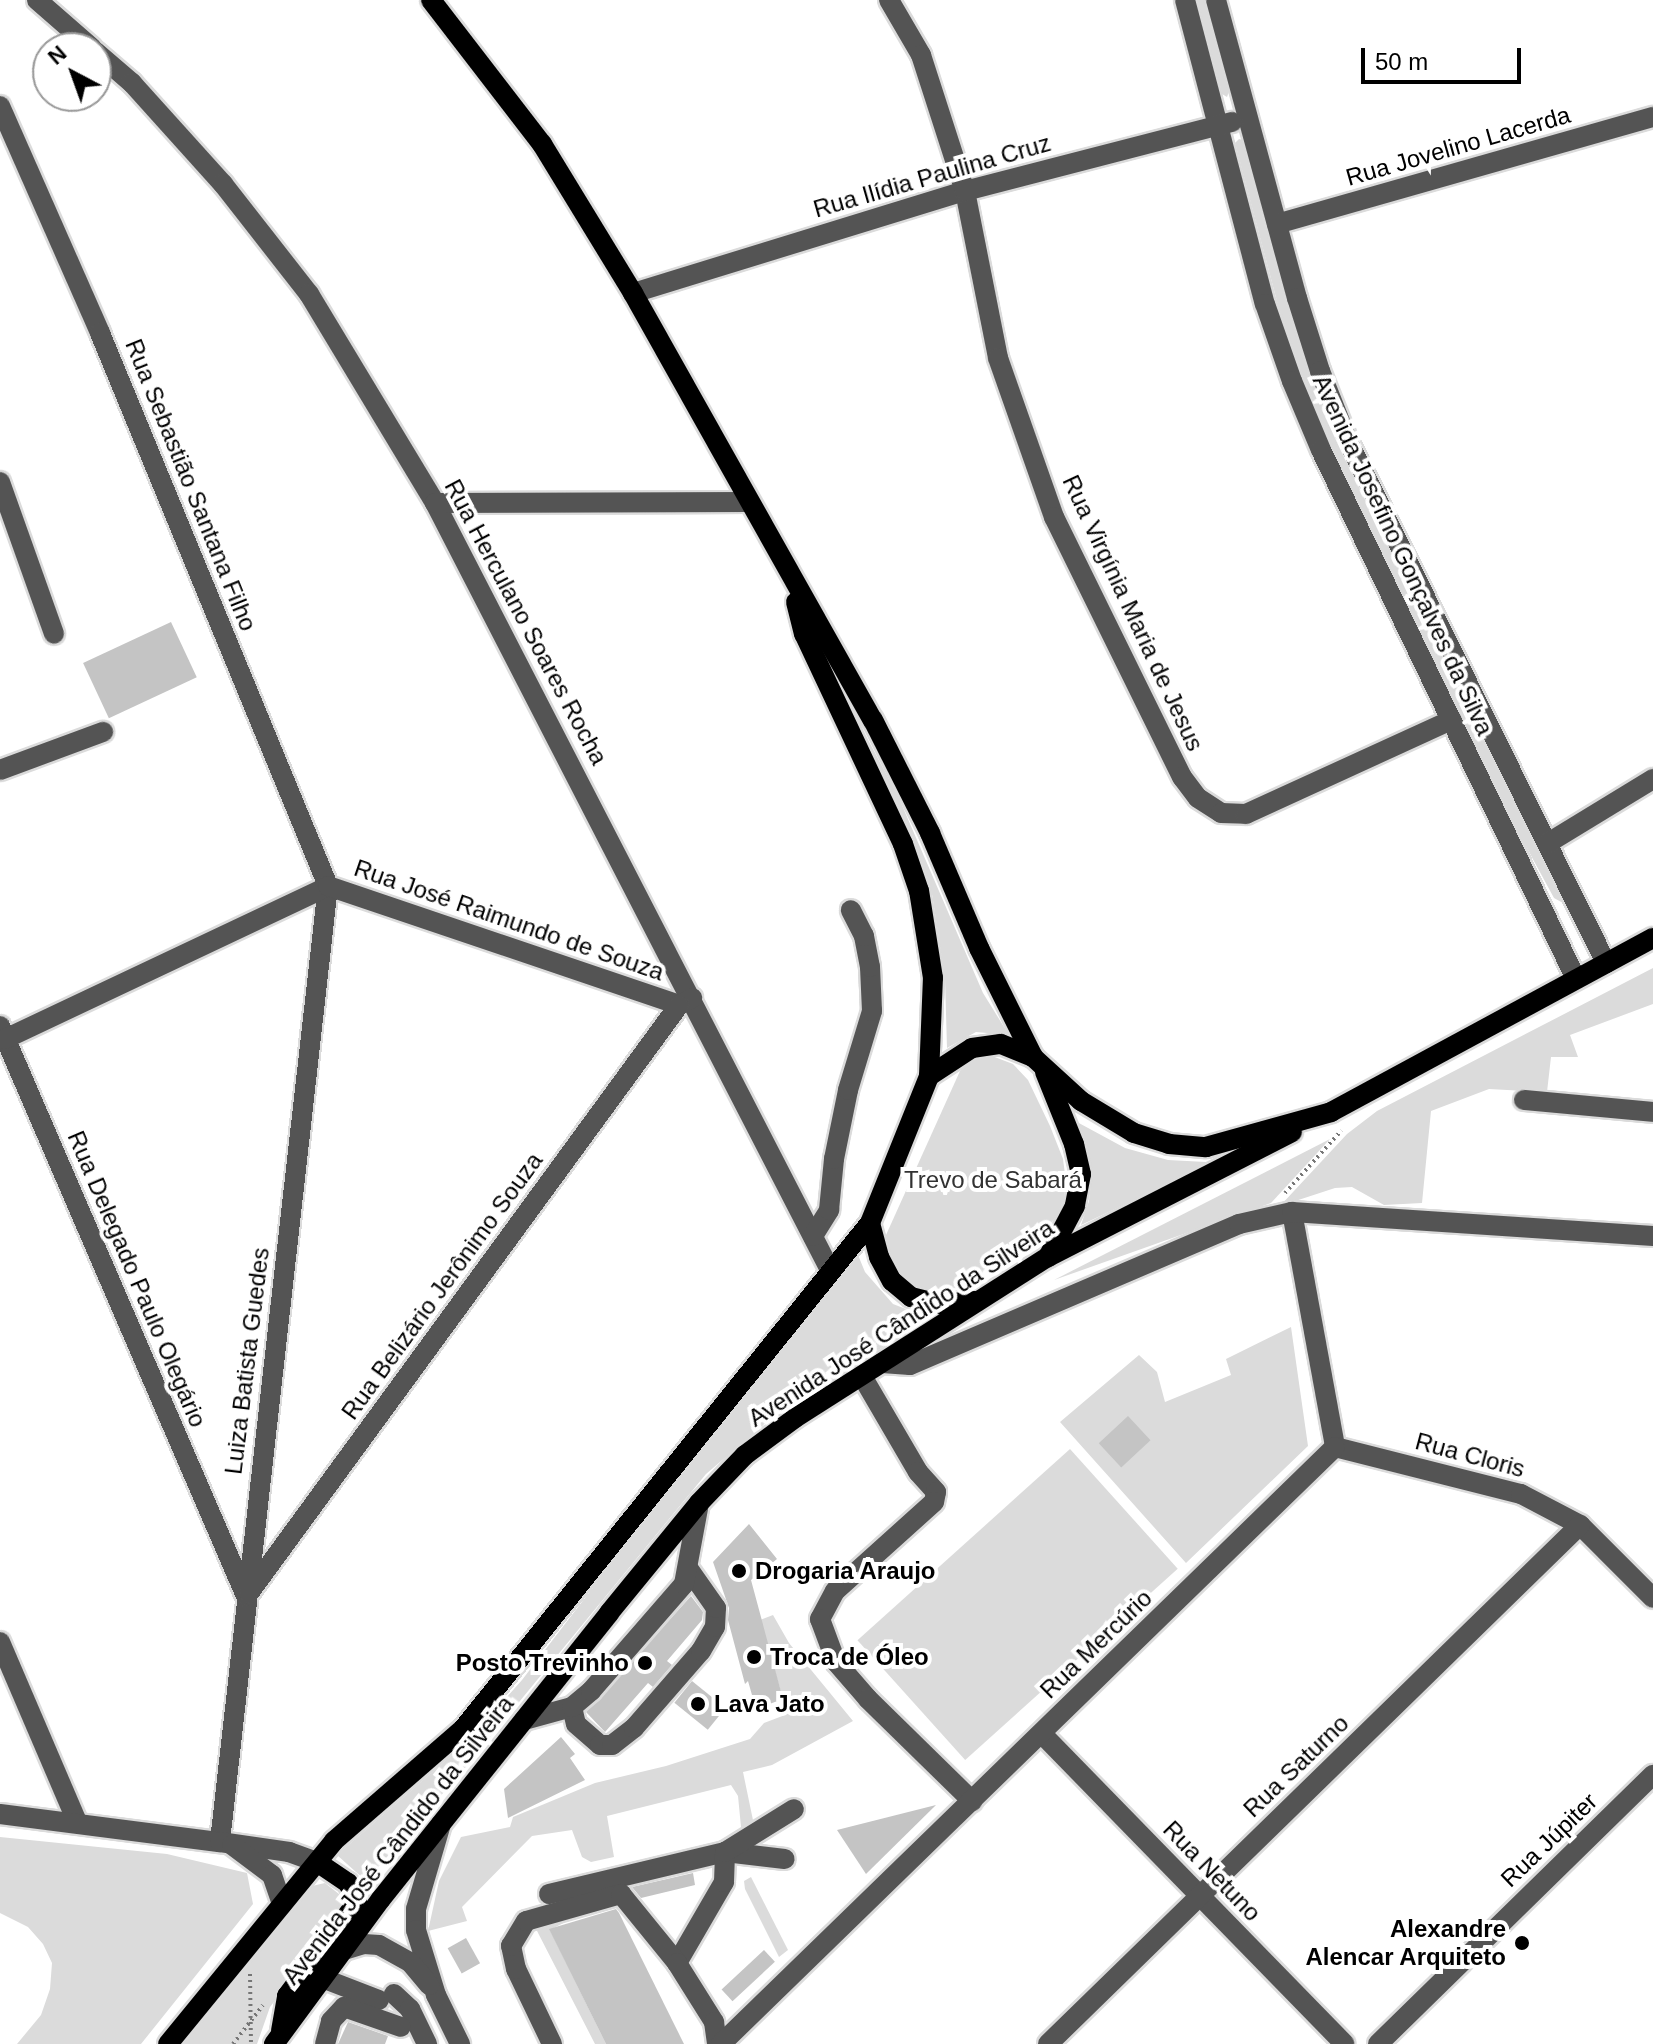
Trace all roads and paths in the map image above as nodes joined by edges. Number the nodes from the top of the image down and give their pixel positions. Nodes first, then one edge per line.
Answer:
1 (37, 0) edge
2 (431, 0) edge
3 (889, 0) edge
4 (1185, 0) edge
5 (1216, 0) edge
6 (73, 32) edge
7 (112, 66) edge
8 (0, 106) edge
9 (1248, 117) junction
10 (1653, 117) edge
11 (1219, 125) junction
12 (8, 151) edge
13 (965, 191) junction
14 (1277, 224) junction
15 (633, 293) junction
16 (0, 482) edge
17 (749, 502) junction
18 (435, 503) junction
19 (789, 575) junction
20 (54, 634) dead end
21 (1451, 720) junction
22 (103, 732) dead end
23 (0, 770) edge
24 (1653, 779) edge
25 (1548, 843) junction
26 (328, 886) junction
27 (851, 910) dead end
28 (1653, 938) edge
29 (1606, 963) junction
30 (1576, 979) junction
31 (685, 1001) junction
32 (2, 1032) edge
33 (1037, 1061) junction
34 (929, 1076) junction
35 (1524, 1100) dead end
36 (1653, 1112) edge
37 (1338, 1119) junction
38 (1292, 1212) junction
39 (1262, 1219) junction
40 (870, 1223) junction
41 (813, 1236) junction
42 (1653, 1236) edge
43 (1048, 1257) junction
44 (830, 1270) junction
45 (975, 1301) junction
46 (882, 1363) junction
47 (862, 1376) junction
48 (1335, 1447) junction
49 (699, 1503) junction
50 (1580, 1525) junction
51 (688, 1568) junction
52 (246, 1596) junction
53 (1653, 1598) edge
54 (0, 1642) edge
55 (572, 1707) junction
56 (524, 1720) junction
57 (1042, 1734) junction
58 (1653, 1775) edge
59 (972, 1801) junction
60 (794, 1809) dead end
61 (0, 1814) edge
62 (77, 1822) junction
63 (441, 1823) junction
64 (224, 1842) junction
65 (725, 1852) junction
66 (785, 1859) dead end
67 (317, 1862) junction
68 (549, 1894) dead end
69 (1201, 1896) junction
70 (282, 1904) junction
71 (248, 1946) junction
72 (677, 1963) junction
73 (331, 1965) junction
74 (436, 1995) junction
75 (395, 2009) edge
76 (279, 2041) edge
77 (168, 2044) edge
78 (251, 2044) edge
79 (325, 2044) edge
80 (427, 2044) edge
81 (460, 2044) edge
82 (552, 2044) edge
83 (719, 2044) edge
84 (1048, 2044) edge
85 (1345, 2044) edge
86 (1378, 2044) edge

1 - 6 street, Rua Herculano Soares Rocha
2 - 15 main road
3 - 13 street, Rua Virgínia Maria de Jesus
4 - 11 street, Avenida Josefino Gonçalves da Silva
5 - 9 street, Avenida Josefino Gonçalves da Silva
7 - 18 street, Rua Herculano Soares Rocha
8 - 12 street, Rua Sebastião Santana Filho
9 - 11 street, Rua Ilídia Paulina Cruz
9 - 14 street, Avenida Josefino Gonçalves da Silva
10 - 14 street, Rua Jovelino Lacerda
11 - 13 street, Rua Ilídia Paulina Cruz
11 - 21 street, Avenida Josefino Gonçalves da Silva
12 - 26 street, Rua Sebastião Santana Filho
13 - 15 street, Rua Ilídia Paulina Cruz
13 - 21 street, Rua Virgínia Maria de Jesus
14 - 25 street, Avenida Josefino Gonçalves da Silva
15 - 17 main road
16 - 20 street
17 - 18 street
17 - 19 main road
18 - 31 street, Rua Herculano Soares Rocha
19 - 33 main road
19 - 34 main road, Avenida José Cândido da Silveira
21 - 30 street, Avenida Josefino Gonçalves da Silva
22 - 23 street
24 - 25 street
25 - 29 street, Avenida Josefino Gonçalves da Silva
26 - 31 street, Rua José Raimundo de Souza
26 - 32 street, Rua José Raimundo de Souza
26 - 52 street, Luiza Batista Guedes
27 - 41 street
28 - 29 main road
29 - 30 main road
30 - 37 main road
31 - 41 street, Rua Herculano Soares Rocha
31 - 52 street, Rua Belizário Jerônimo Souza
32 - 52 street, Rua Delegado Paulo Olegário
33 - 34 main road
33 - 37 main road
33 - 43 main road
34 - 40 main road, Avenida José Cândido da Silveira
35 - 36 street
37 - 39 path
37 - 43 main road, Avenida José Cândido da Silveira
38 - 39 street
38 - 42 street
38 - 48 street
39 - 46 street
40 - 44 main road, Avenida José Cândido da Silveira
40 - 45 main road
41 - 44 street, Rua Herculano Soares Rocha
43 - 45 main road, Avenida José Cândido da Silveira
44 - 67 main road, Avenida José Cândido da Silveira
45 - 46 main road, Avenida José Cândido da Silveira
46 - 47 main road, Avenida José Cândido da Silveira
47 - 49 main road, Avenida José Cândido da Silveira
47 - 59 street
48 - 50 street, Rua Cloris
48 - 57 street, Rua Mercúrio
49 - 51 street
49 - 56 main road, Avenida José Cândido da Silveira
50 - 53 street, Rua Cloris
50 - 69 street, Rua Saturno
51 - 55 street
51 - 55 street
52 - 64 street, Luiza Batista Guedes
54 - 62 street
55 - 56 street
56 - 63 main road, Avenida José Cândido da Silveira
57 - 59 street, Rua Mercúrio
57 - 69 street, Rua Netuno
58 - 86 street, Rua Júpiter
59 - 83 street, Rua Mercúrio
60 - 65 street
61 - 62 street
62 - 64 street
63 - 73 main road, Avenida José Cândido da Silveira
63 - 74 street
64 - 67 street
64 - 70 street
65 - 66 street
65 - 68 street
65 - 72 street
67 - 70 main road, Avenida José Cândido da Silveira
67 - 76 main road
69 - 84 street, Rua Saturno
69 - 85 street, Rua Netuno
70 - 71 main road, Avenida José Cândido da Silveira
71 - 77 main road, Avenida José Cândido da Silveira
71 - 78 path
72 - 82 street
72 - 83 street
73 - 74 street
73 - 75 street
73 - 76 main road, Avenida José Cândido da Silveira
74 - 81 street
75 - 79 street
75 - 80 street

